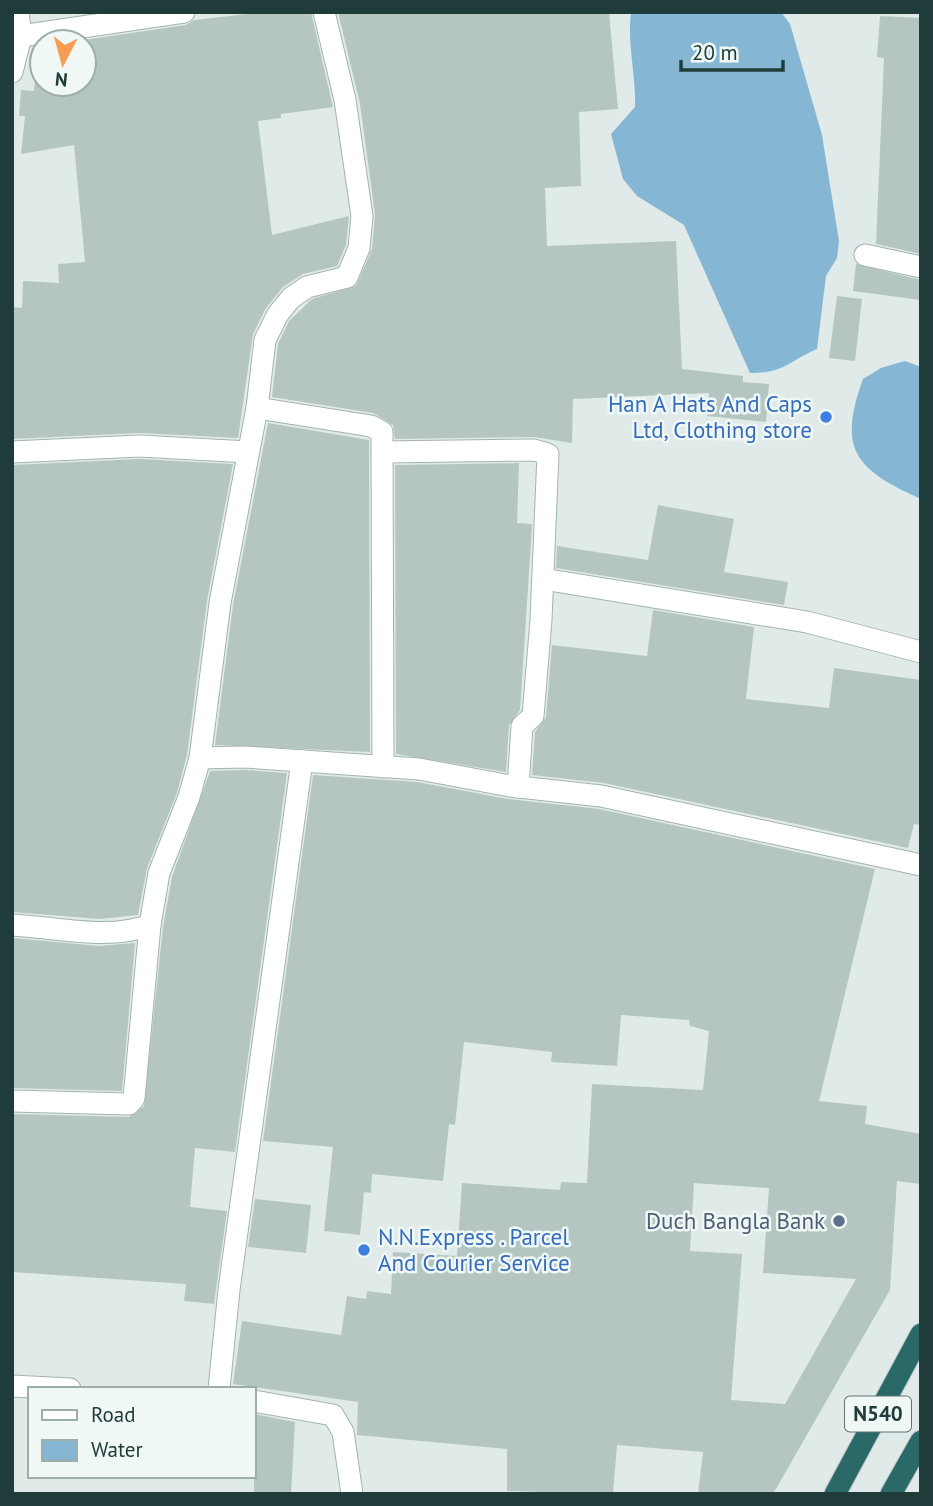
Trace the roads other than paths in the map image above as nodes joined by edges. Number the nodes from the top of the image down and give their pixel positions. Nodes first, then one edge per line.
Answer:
1 (18, 12) edge
2 (184, 12) edge
3 (324, 12) edge
4 (21, 36) junction
5 (12, 72) edge
6 (865, 255) dead end
7 (921, 267) edge
8 (257, 408) junction
9 (12, 452) edge
10 (248, 452) junction
11 (382, 452) junction
12 (544, 579) junction
13 (921, 652) edge
14 (200, 758) junction
15 (302, 761) junction
16 (383, 767) junction
17 (519, 787) junction
18 (921, 865) edge
19 (12, 925) edge
20 (150, 925) junction
21 (12, 1101) edge
22 (921, 1334) edge
23 (12, 1386) edge
24 (31, 1387) edge
25 (219, 1387) edge
26 (256, 1401) edge
27 (921, 1441) edge
28 (352, 1494) edge
29 (835, 1494) edge
30 (891, 1494) edge

1 - 4 street
2 - 4 street
3 - 8 street
4 - 5 street
6 - 7 street
8 - 10 street
8 - 11 street
9 - 10 street
10 - 14 street
11 - 12 street
11 - 16 street
12 - 13 street
12 - 17 street
14 - 15 street
14 - 20 street
15 - 16 street
15 - 25 street
16 - 17 street
17 - 18 street
19 - 20 street
20 - 21 street
22 - 29 highway, N540
23 - 24 street
26 - 28 street
27 - 30 highway, N540

